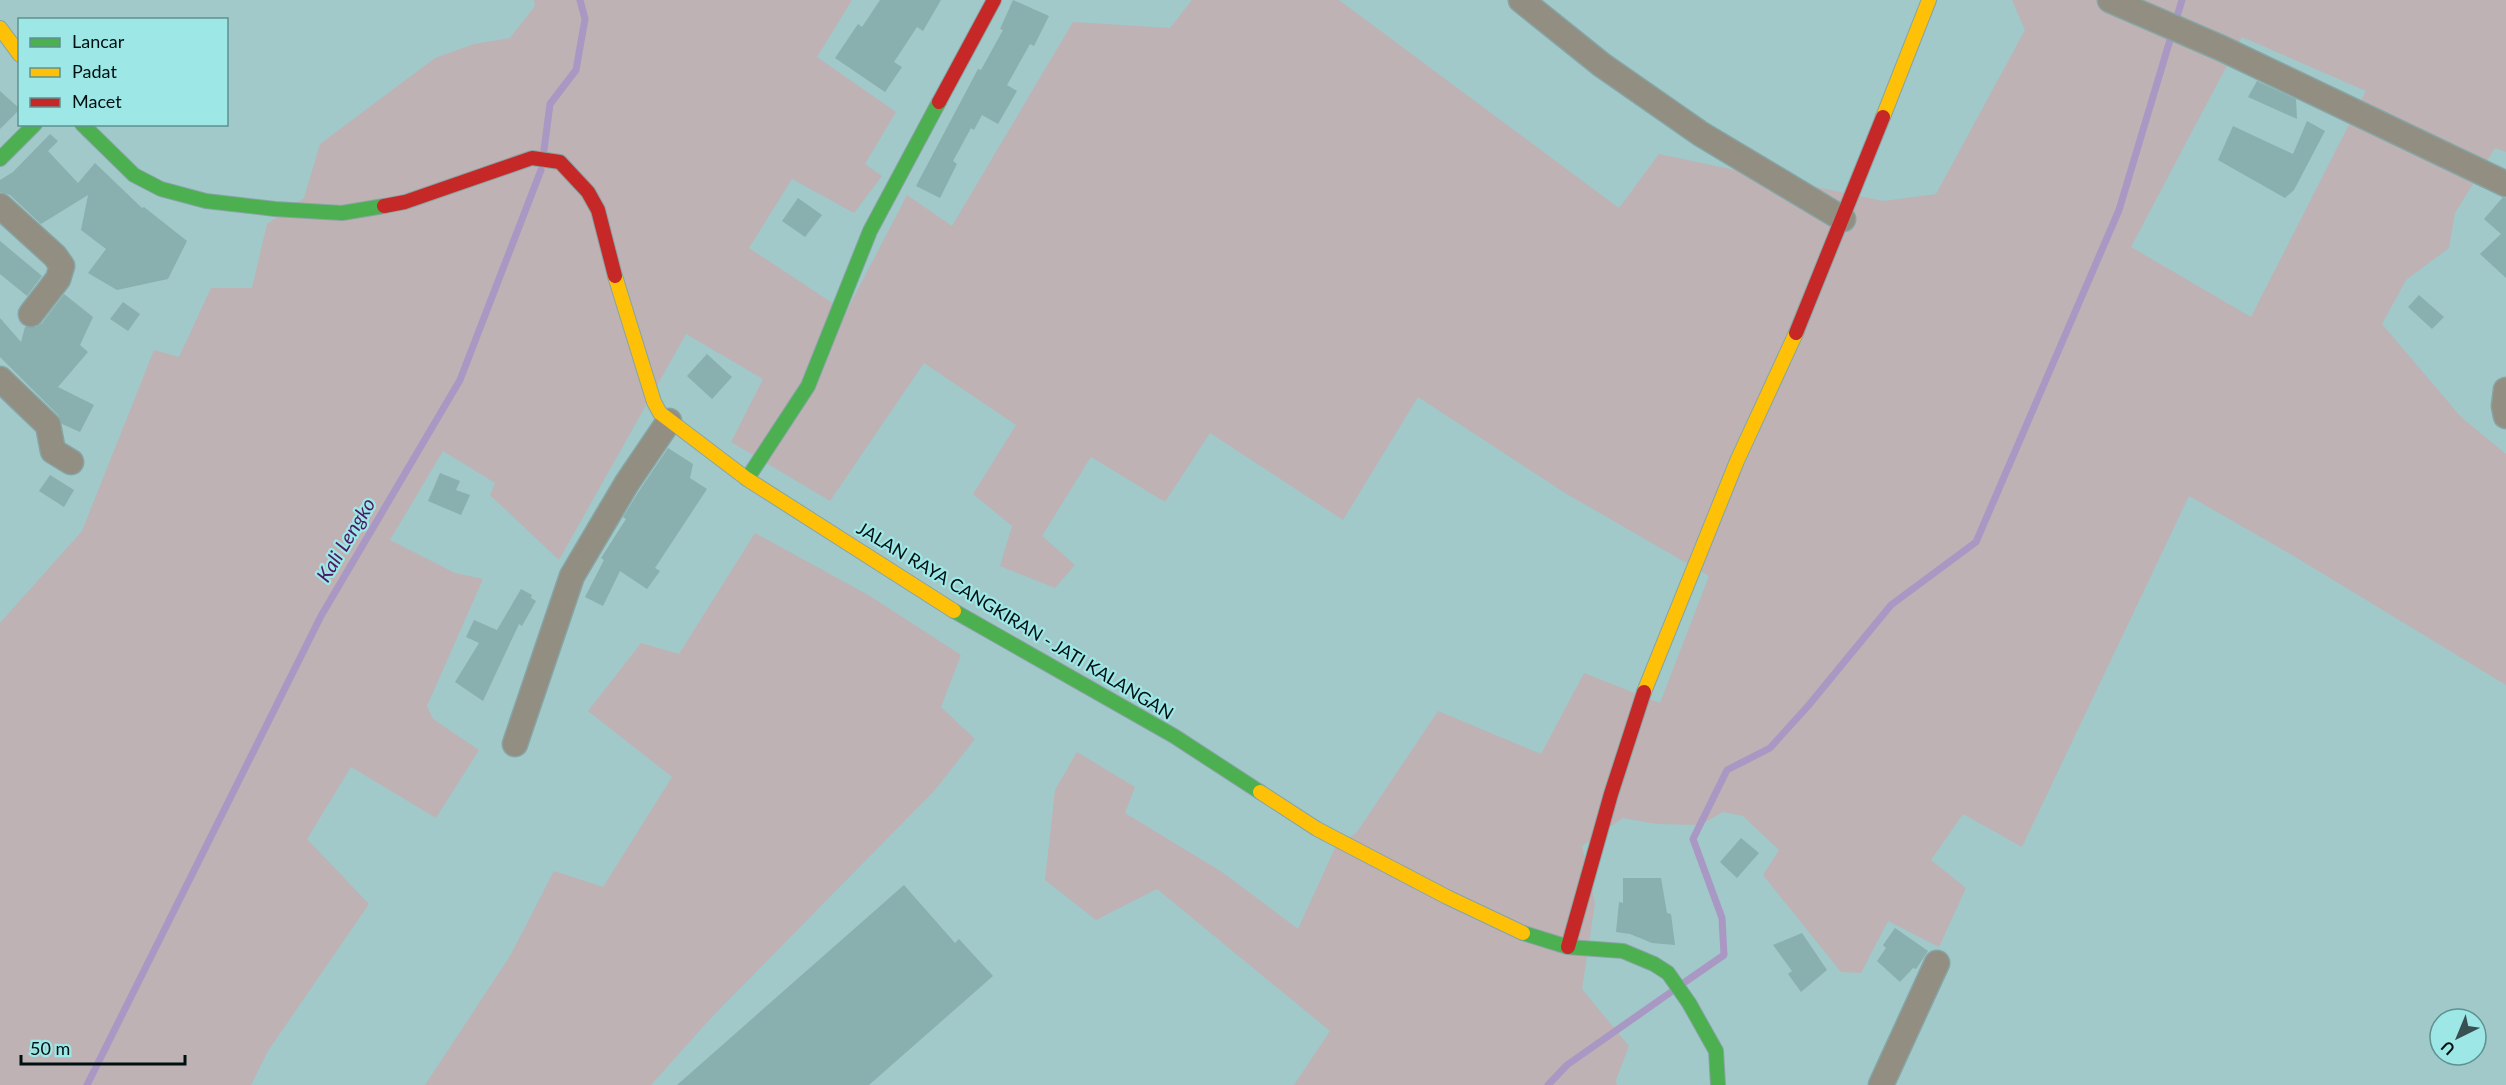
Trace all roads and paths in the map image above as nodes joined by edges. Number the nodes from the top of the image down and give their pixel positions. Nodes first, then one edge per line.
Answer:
1 (994, 0) edge
2 (1521, 0) edge
3 (1929, 0) edge
4 (2117, 4) edge
5 (0, 28) edge
6 (18, 52) edge
7 (33, 126) edge
8 (84, 126) edge
9 (0, 159) edge
10 (2506, 184) edge
11 (0, 206) edge
12 (1843, 219) junction
13 (31, 314) dead end
14 (0, 379) edge
15 (2506, 390) edge
16 (2506, 416) edge
17 (669, 421) junction
18 (71, 462) dead end
19 (747, 479) junction
20 (515, 744) dead end
21 (1568, 947) junction
22 (1937, 963) dead end
23 (1718, 1085) edge
24 (1881, 1085) edge

1 - 19 street
2 - 12 street
3 - 12 street
4 - 10 street
5 - 6 street
7 - 9 street
8 - 17 street, JALAN RAYA CANGKIRAN - JATI KALANGAN
11 - 13 street
12 - 21 street
14 - 18 street
15 - 16 street
17 - 19 street, JALAN RAYA CANGKIRAN - JATI KALANGAN
17 - 20 street
19 - 21 street, JALAN RAYA CANGKIRAN - JATI KALANGAN
21 - 23 street, JALAN RAYA CANGKIRAN - JATI KALANGAN
22 - 24 street

